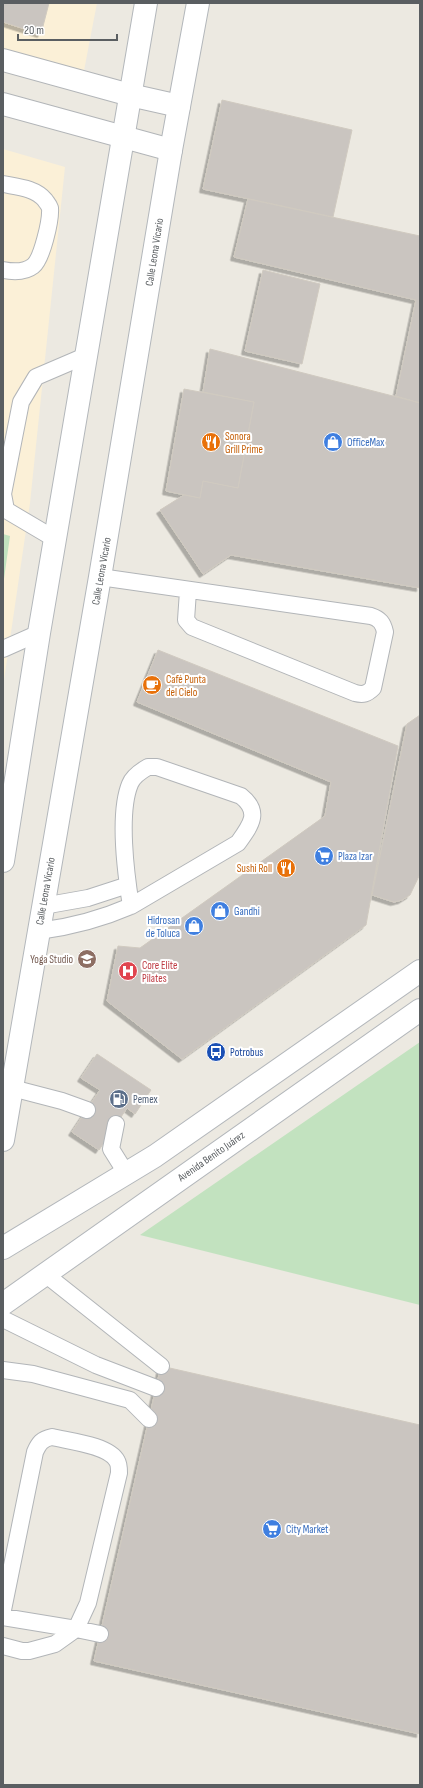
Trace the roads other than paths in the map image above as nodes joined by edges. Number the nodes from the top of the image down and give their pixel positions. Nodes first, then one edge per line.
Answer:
1 (146, 3) edge
2 (198, 3) edge
3 (3, 60) edge
4 (130, 95) junction
5 (3, 104) edge
6 (179, 106) junction
7 (122, 136) junction
8 (171, 150) junction
9 (3, 184) edge
10 (3, 270) edge
11 (85, 356) junction
12 (55, 539) junction
13 (100, 577) junction
14 (188, 591) junction
15 (39, 633) junction
16 (3, 649) edge
17 (6, 824) edge
18 (3, 861) edge
19 (128, 885) junction
20 (43, 906) junction
21 (131, 906) junction
22 (39, 930) junction
23 (420, 971) edge
24 (420, 1010) edge
25 (12, 1088) junction
26 (86, 1110) dead end
27 (116, 1124) dead end
28 (3, 1140) edge
29 (126, 1173) junction
30 (3, 1248) edge
31 (45, 1274) junction
32 (3, 1304) edge
33 (3, 1319) edge
34 (161, 1366) dead end
35 (3, 1370) edge
36 (156, 1388) dead end
37 (149, 1419) dead end
38 (3, 1610) edge
39 (3, 1617) edge
40 (76, 1629) junction
41 (100, 1634) dead end
42 (3, 1646) edge

1 - 4 main road
2 - 6 main road, Calle Leona Vicario
3 - 4 main road
4 - 6 main road
4 - 7 main road
5 - 7 main road
6 - 8 main road, Calle Leona Vicario
7 - 8 main road
7 - 11 main road
8 - 13 main road, Calle Leona Vicario
9 - 10 lane
11 - 12 main road
11 - 12 lane
12 - 15 main road
13 - 14 lane
13 - 20 main road, Calle Leona Vicario
14 - 14 lane
15 - 16 lane
15 - 17 main road
17 - 18 main road
19 - 20 lane
19 - 21 lane
19 - 21 lane
20 - 22 main road, Calle Leona Vicario
21 - 22 lane
22 - 25 main road, Calle Leona Vicario
23 - 29 main road
24 - 31 main road, Avenida Benito Juárez
25 - 26 lane
25 - 28 main road, Calle Leona Vicario
27 - 29 lane
29 - 30 main road
31 - 32 main road, Avenida Benito Juárez
31 - 34 lane
33 - 36 lane
35 - 37 lane
38 - 40 lane
39 - 40 lane
40 - 41 lane
40 - 42 lane

